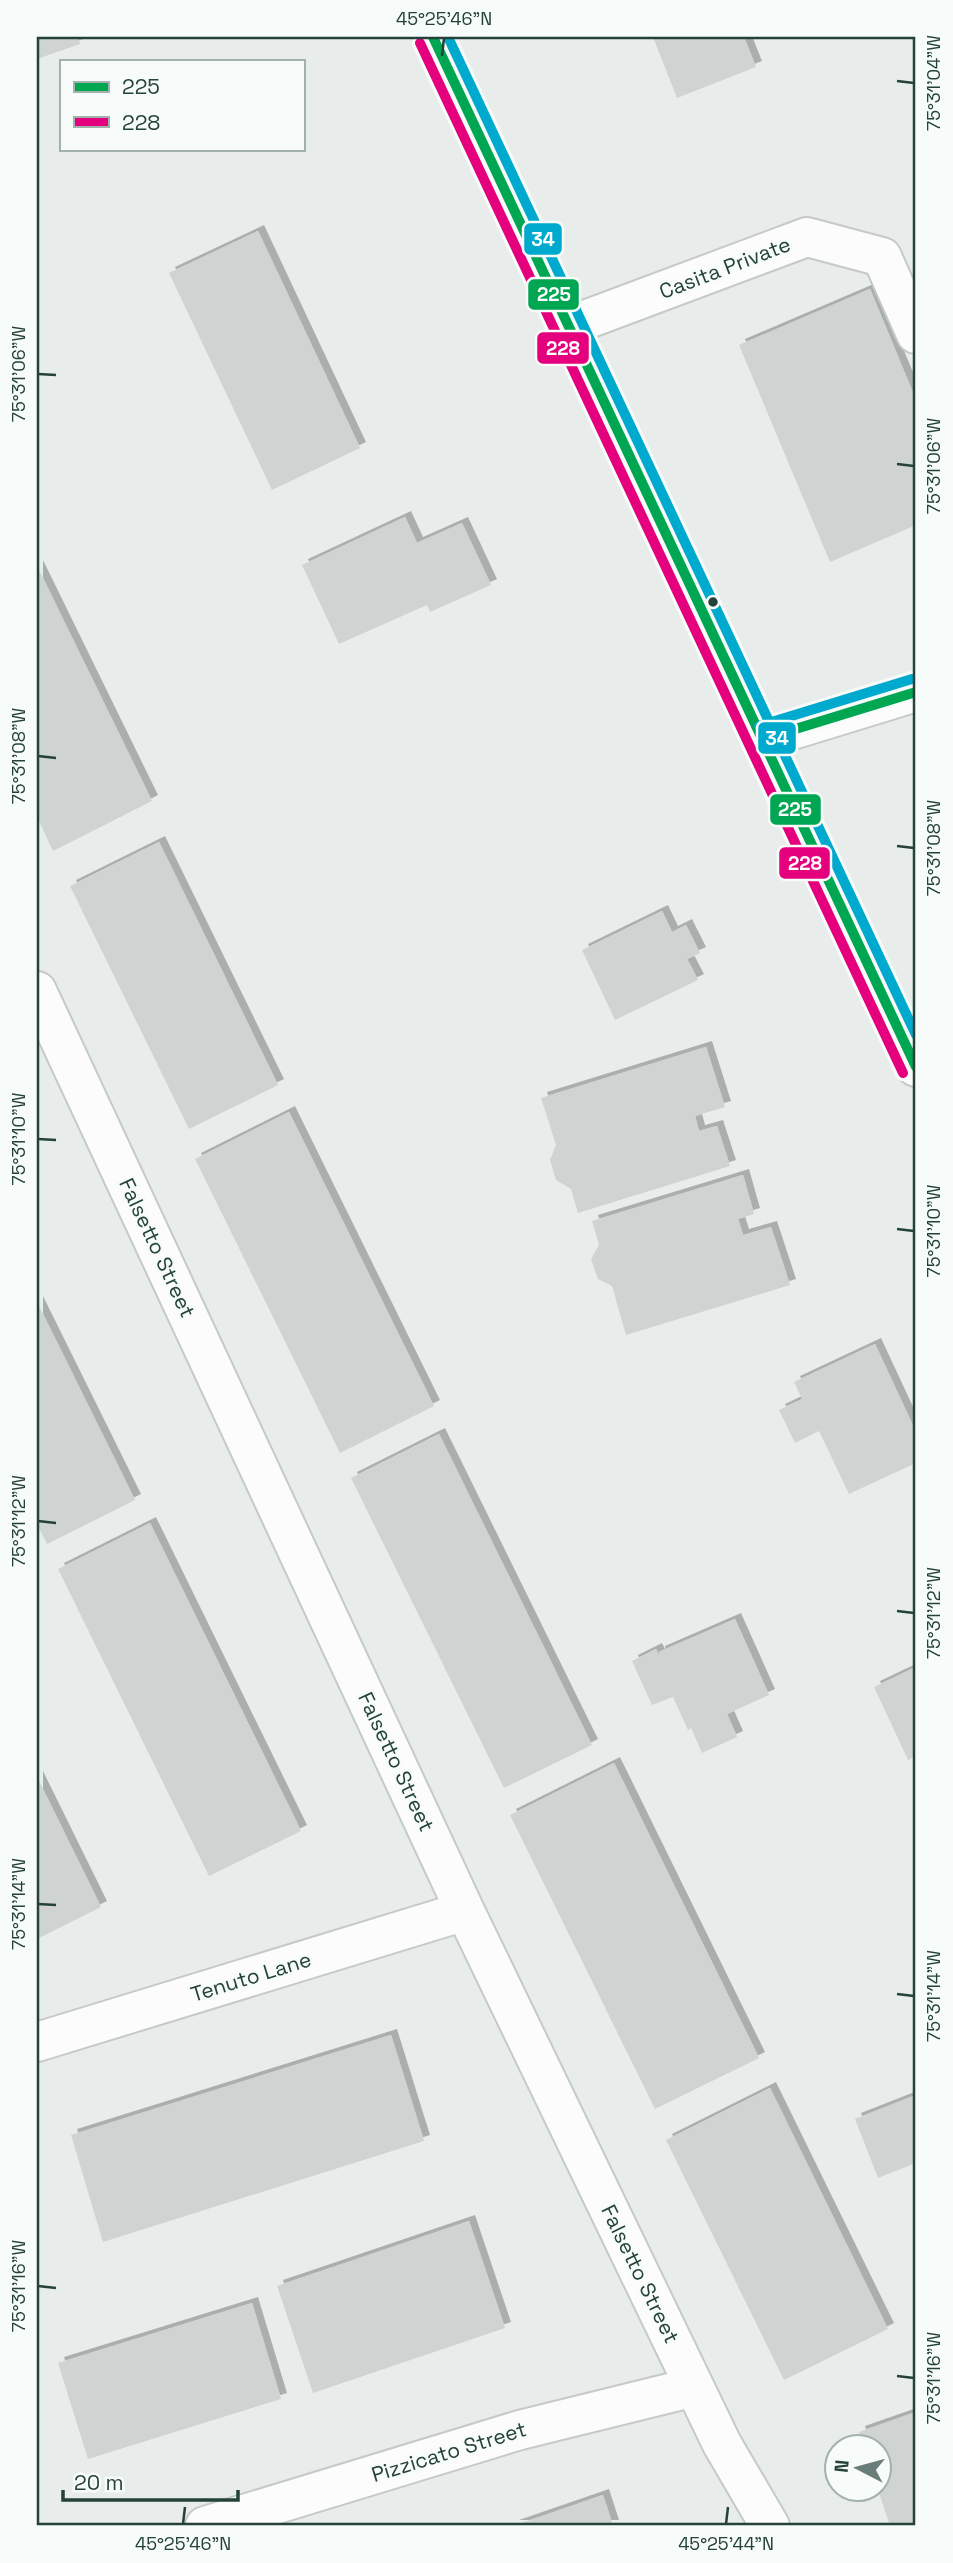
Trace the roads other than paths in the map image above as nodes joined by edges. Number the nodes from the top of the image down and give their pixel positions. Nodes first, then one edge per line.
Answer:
1 (433, 37) edge
2 (569, 326) junction
3 (916, 334) edge
4 (916, 692) edge
5 (763, 739) junction
6 (37, 991) edge
7 (916, 1067) edge
8 (465, 1911) junction
9 (37, 2042) edge
10 (694, 2387) junction
11 (205, 2526) edge
12 (770, 2526) edge

1 - 2 street
2 - 3 street, Casita Private
2 - 5 street
4 - 5 street
5 - 7 street
6 - 8 street, Falsetto Street
8 - 9 street, Tenuto Lane
8 - 10 street, Falsetto Street
10 - 11 street, Pizzicato Street
10 - 12 street, Falsetto Street

